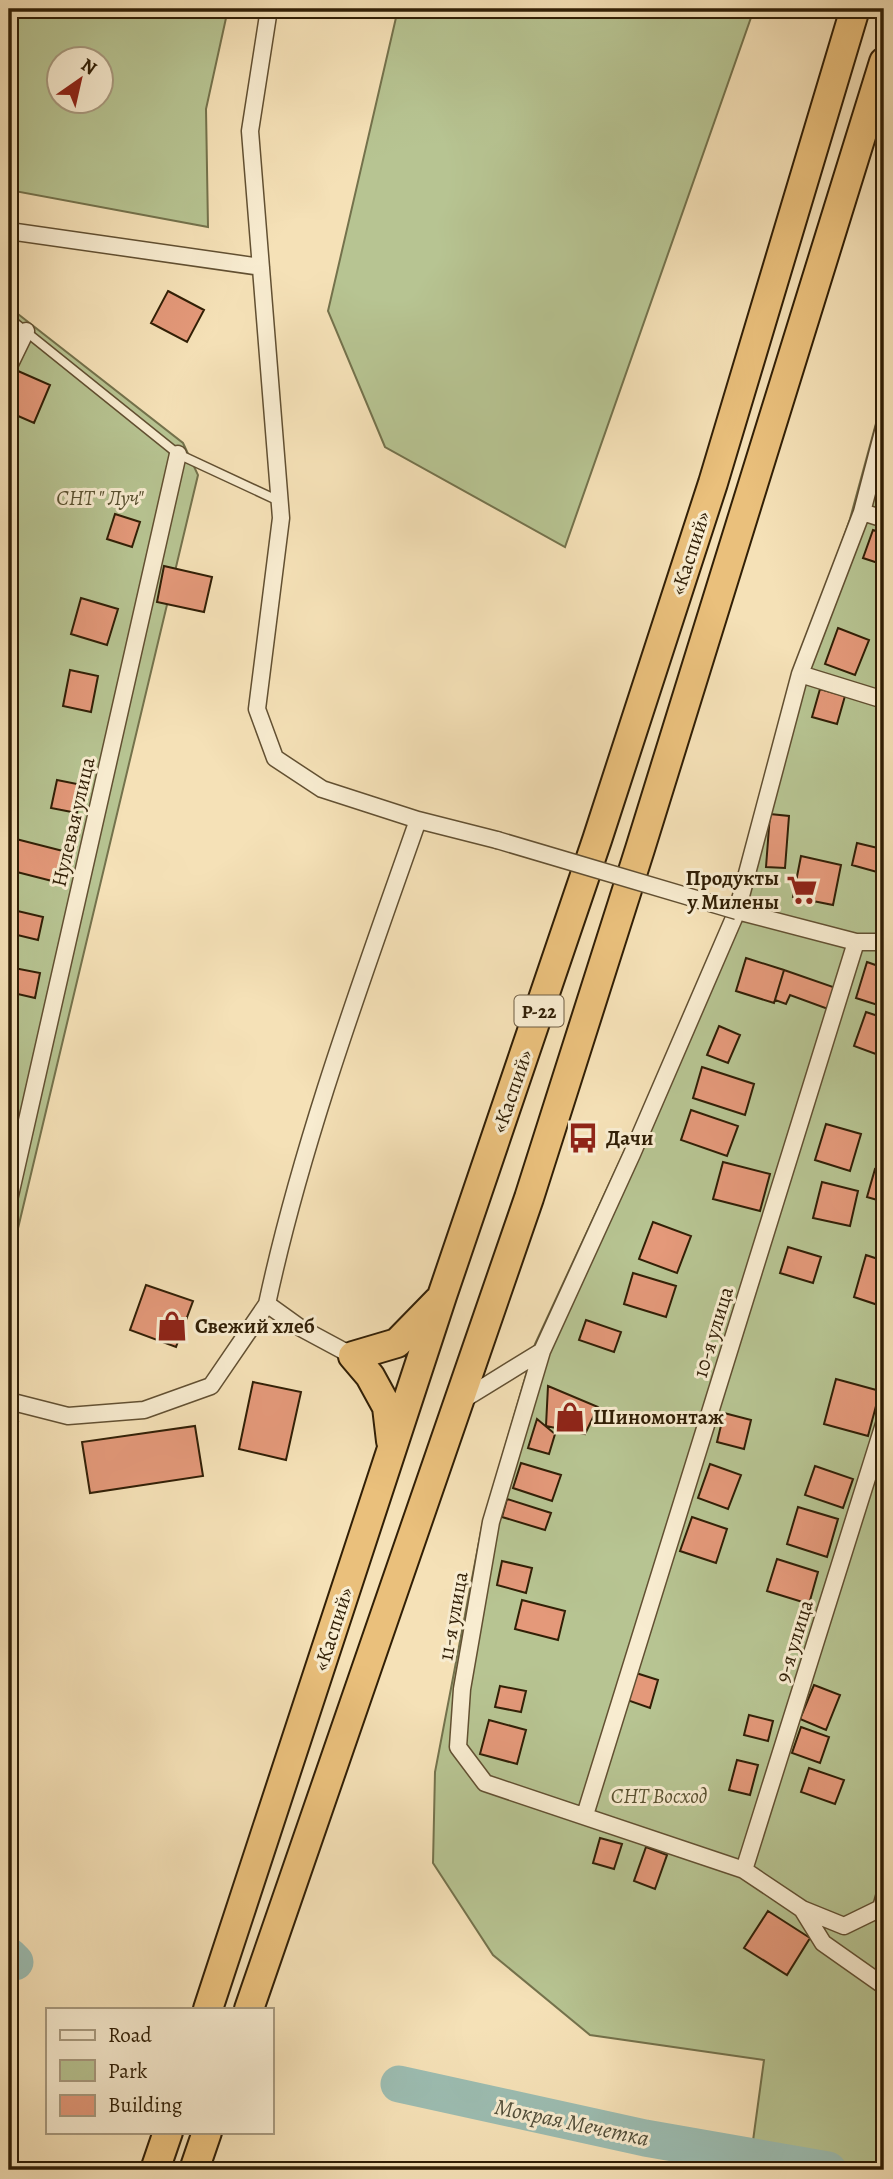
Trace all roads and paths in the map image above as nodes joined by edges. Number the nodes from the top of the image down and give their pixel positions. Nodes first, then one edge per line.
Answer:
1 (269, 9) edge
2 (855, 9) edge
3 (884, 62) edge
4 (9, 231) edge
5 (261, 267) junction
6 (9, 318) edge
7 (26, 331) junction
8 (9, 366) edge
9 (884, 428) edge
10 (178, 454) junction
11 (279, 501) junction
12 (862, 512) junction
13 (884, 519) edge
14 (800, 674) junction
15 (884, 700) edge
16 (418, 820) junction
17 (737, 911) junction
18 (856, 942) junction
19 (884, 942) edge
20 (9, 1200) edge
21 (442, 1296) junction
22 (267, 1304) junction
23 (542, 1351) junction
24 (353, 1356) junction
25 (9, 1401) edge
26 (457, 1404) junction
27 (884, 1424) edge
28 (392, 1449) junction
29 (584, 1815) junction
30 (744, 1870) junction
31 (884, 1897) edge
32 (802, 1909) junction
33 (884, 1986) edge
34 (208, 2008) edge
35 (249, 2008) edge
36 (167, 2134) edge
37 (206, 2134) edge
38 (155, 2170) edge
39 (194, 2170) edge

1 - 5 street
2 - 21 highway, «Каспий» / Р-22
3 - 26 highway, «Каспий» / Р-22
4 - 5 street
5 - 11 street
6 - 7 lane
7 - 8 street
7 - 10 lane
9 - 12 street, 11-я улица
10 - 11 lane
10 - 20 street, Нулевая улица
11 - 16 street
12 - 13 street
12 - 14 street, 11-я улица
14 - 15 street
14 - 17 street, 11-я улица
16 - 17 street, bridge
16 - 22 street
17 - 18 street
17 - 23 street, 11-я улица
18 - 19 street
18 - 29 street, 10-я улица
21 - 24 highway
21 - 28 highway, «Каспий» / Р-22
22 - 24 street
22 - 25 street
23 - 26 street
23 - 29 street, 11-я улица
24 - 28 highway
26 - 35 highway, «Каспий» / Р-22
27 - 30 street, 9-я улица
28 - 34 highway, «Каспий» / Р-22
29 - 30 street, 11-я улица
30 - 32 street, 11-я улица
31 - 32 street
32 - 33 street
36 - 38 highway
37 - 39 highway

